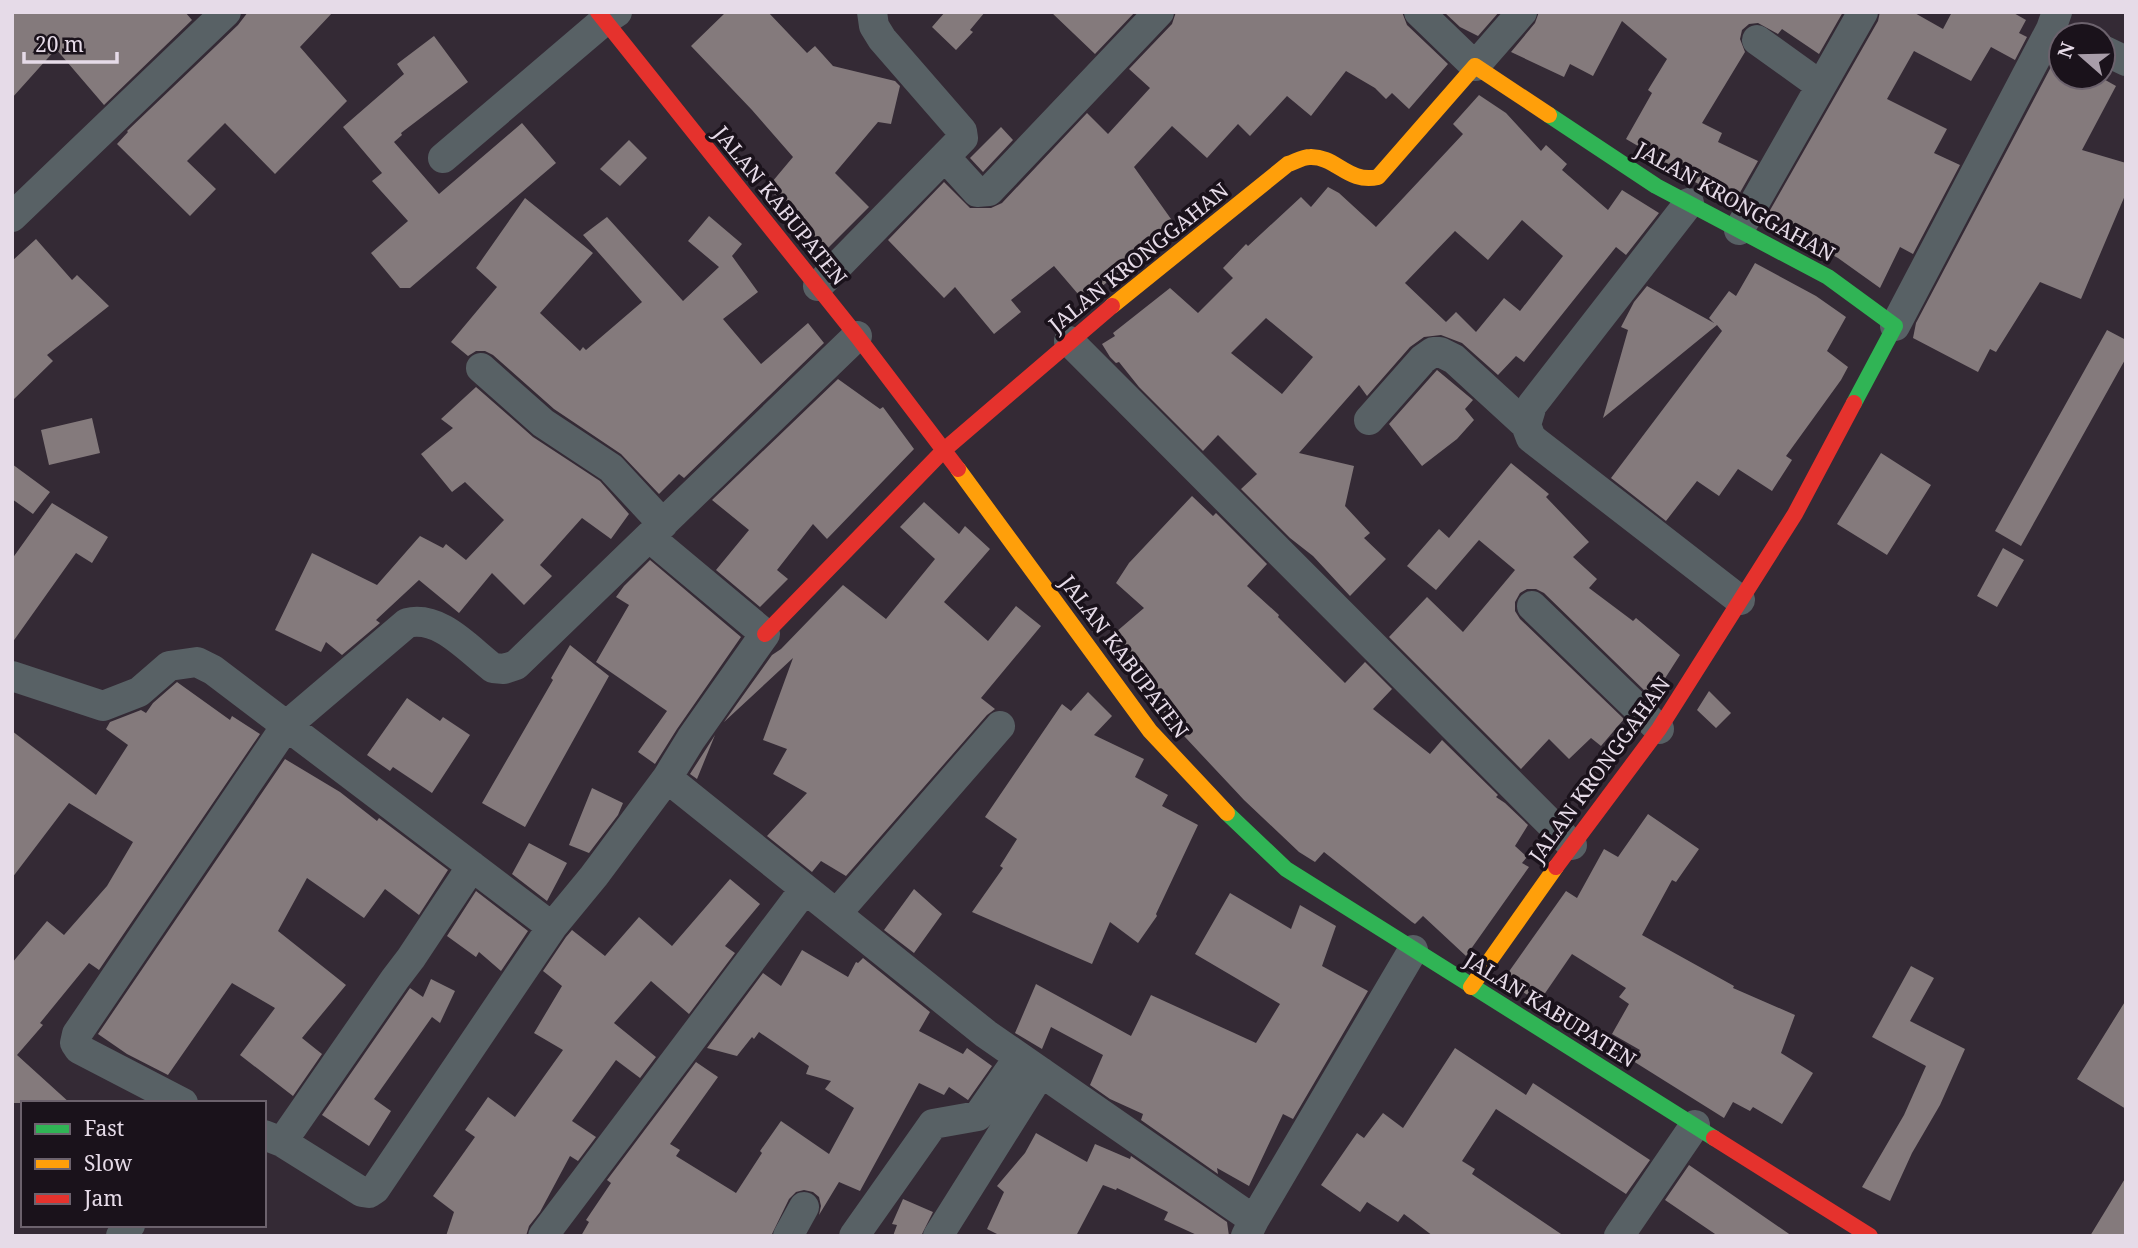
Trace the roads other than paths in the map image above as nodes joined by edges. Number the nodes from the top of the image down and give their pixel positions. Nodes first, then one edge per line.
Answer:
1 (872, 12) edge
2 (1159, 12) edge
3 (1419, 12) edge
4 (1522, 12) edge
5 (1863, 12) edge
6 (607, 15) edge
7 (210, 17) edge
8 (1757, 40) dead end
9 (2047, 49) edge
10 (1475, 66) junction
11 (1821, 86) junction
12 (443, 158) dead end
13 (946, 158) junction
14 (1689, 204) junction
15 (12, 217) edge
16 (1739, 230) junction
17 (818, 286) junction
18 (1895, 326) junction
19 (858, 336) junction
20 (1069, 341) junction
21 (481, 368) dead end
22 (1369, 420) dead end
23 (1526, 425) junction
24 (944, 450) junction
25 (656, 531) junction
26 (1740, 600) junction
27 (1532, 606) dead end
28 (765, 634) junction
29 (12, 676) edge
30 (286, 726) junction
31 (1000, 726) dead end
32 (1659, 729) junction
33 (667, 778) junction
34 (1572, 845) junction
35 (472, 866) junction
36 (804, 890) junction
37 (837, 913) junction
38 (552, 928) junction
39 (1413, 950) junction
40 (1471, 987) junction
41 (1030, 1065) junction
42 (179, 1101) edge
43 (1695, 1125) junction
44 (273, 1139) edge
45 (804, 1207) dead end
46 (1250, 1228) edge
47 (543, 1236) edge
48 (788, 1236) edge
49 (854, 1236) edge
50 (937, 1236) edge
51 (1619, 1236) edge
52 (1870, 1236) edge

1 - 13 street
2 - 13 street
3 - 10 street
4 - 10 street
5 - 11 street
6 - 12 street
6 - 17 street, JALAN KABUPATEN
7 - 15 street
8 - 11 street
9 - 18 street
10 - 14 street, JALAN KRONGGAHAN
10 - 20 street, JALAN KRONGGAHAN
11 - 16 street
13 - 17 street
14 - 16 street, JALAN KRONGGAHAN
14 - 23 street
16 - 18 street, JALAN KRONGGAHAN
17 - 19 street, JALAN KABUPATEN
18 - 26 street, JALAN KRONGGAHAN
19 - 24 street, JALAN KABUPATEN
19 - 25 street
20 - 24 street, JALAN KRONGGAHAN
20 - 34 street
21 - 25 street
22 - 23 street
23 - 26 street
24 - 28 street, JALAN KRONGGAHAN
24 - 39 street, JALAN KABUPATEN
25 - 28 street
25 - 30 street
26 - 32 street, JALAN KRONGGAHAN
27 - 32 street
28 - 33 street
29 - 30 street
30 - 35 street
30 - 42 street
31 - 37 street
32 - 34 street, JALAN KRONGGAHAN
33 - 36 street
33 - 38 street
34 - 40 street, JALAN KRONGGAHAN
35 - 38 street
35 - 44 street
36 - 37 street
36 - 47 street
37 - 41 street
38 - 44 street
39 - 40 street, JALAN KABUPATEN
39 - 46 street
40 - 43 street, JALAN KABUPATEN
41 - 46 street
41 - 49 street
41 - 50 street
43 - 51 street
43 - 52 street, JALAN KABUPATEN
45 - 48 street

